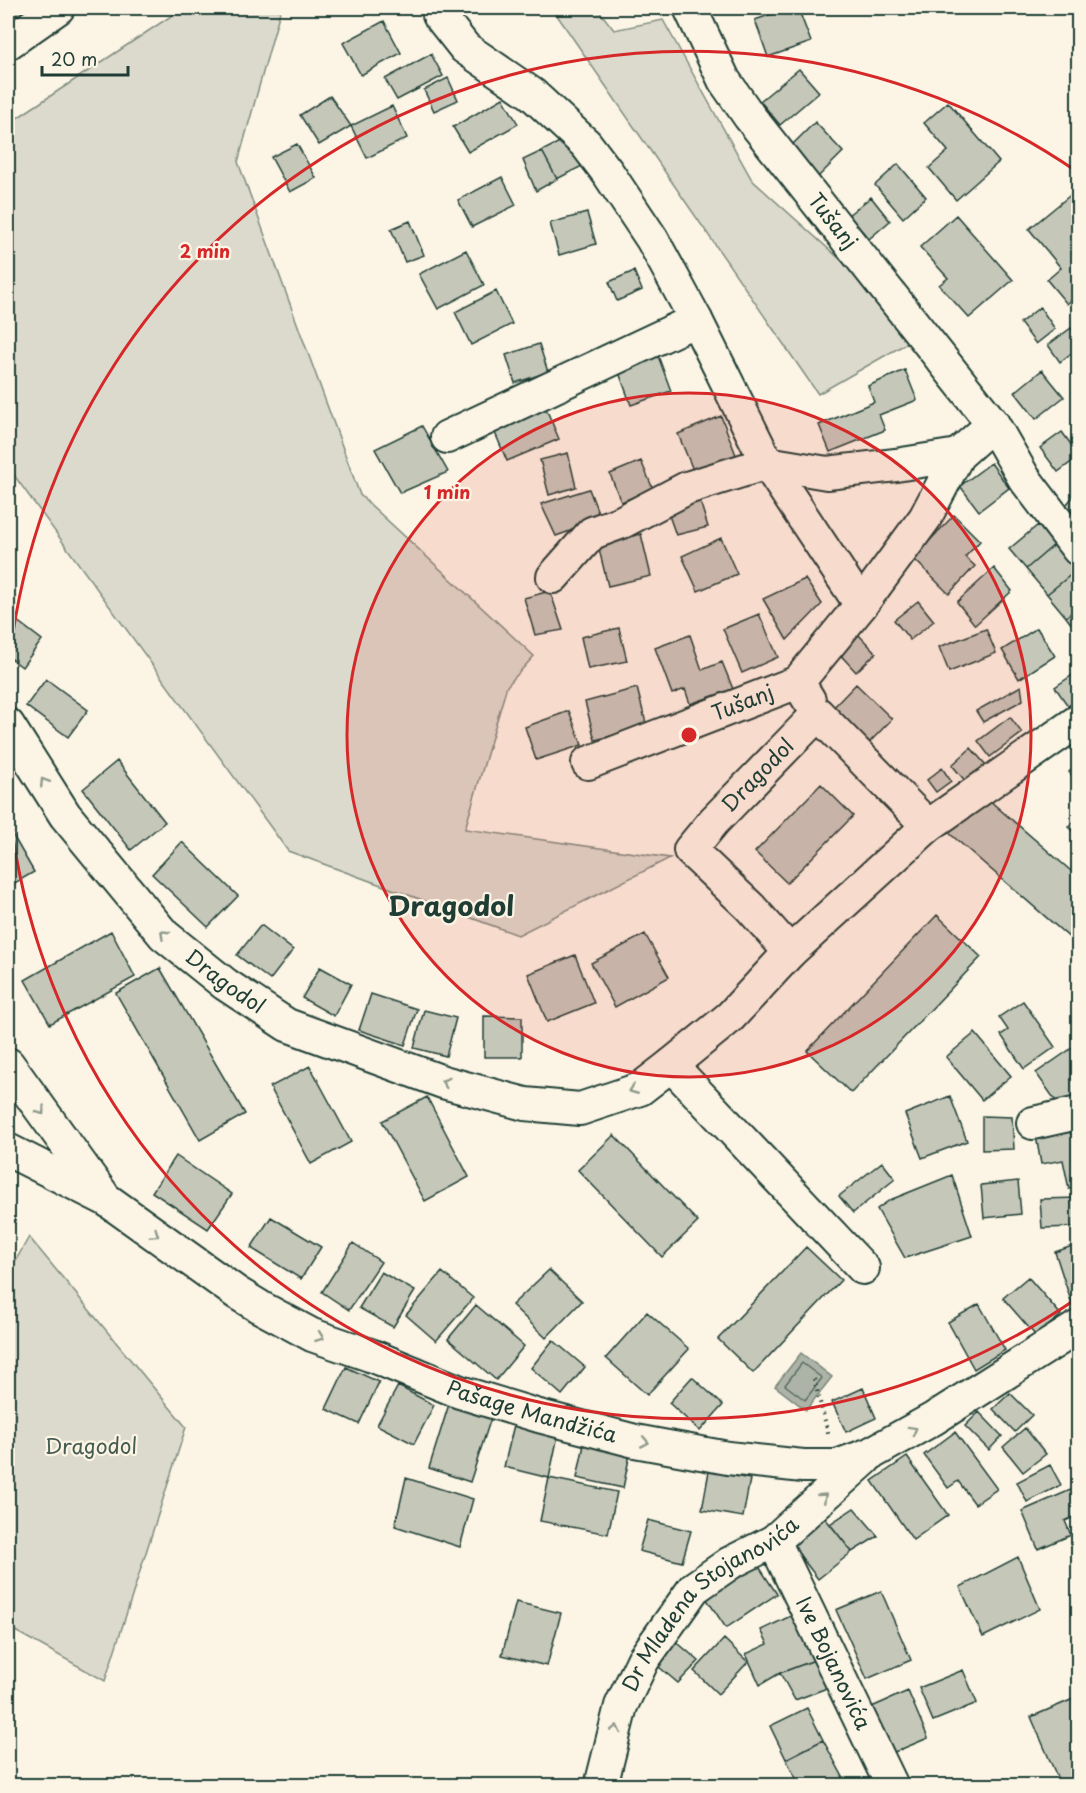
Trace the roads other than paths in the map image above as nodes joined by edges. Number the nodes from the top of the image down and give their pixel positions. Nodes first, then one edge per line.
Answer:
1 (58, 8) edge
2 (690, 8) edge
3 (439, 15) dead end
4 (8, 43) edge
5 (696, 320) junction
6 (993, 424) junction
7 (447, 437) dead end
8 (958, 455) junction
9 (767, 463) junction
10 (1078, 549) edge
11 (553, 577) dead end
12 (861, 605) junction
13 (798, 682) junction
14 (818, 714) junction
15 (1078, 721) edge
16 (8, 725) edge
17 (588, 763) dead end
18 (928, 826) junction
19 (790, 952) junction
20 (8, 1064) edge
21 (671, 1065) junction
22 (1078, 1113) edge
23 (1033, 1123) dead end
24 (8, 1150) edge
25 (107, 1200) junction
26 (863, 1268) dead end
27 (1078, 1327) edge
28 (870, 1454) junction
29 (774, 1541) junction
30 (601, 1785) edge
31 (892, 1785) edge

1 - 4 street
2 - 6 street, Tušanj
3 - 5 street
5 - 7 street
5 - 9 street
6 - 8 street, Tušanj
6 - 10 street, Tušanj
8 - 9 street
8 - 12 street, Tušanj
9 - 11 street
9 - 12 street
12 - 13 street, Tušanj
13 - 14 street, Tušanj
13 - 17 street, Tušanj
14 - 18 street
14 - 19 street, Dragodol
15 - 18 street, Dragodol
21 -> 16 street, Dragodol
18 - 19 street, Dragodol
19 - 21 street, Dragodol
20 -> 25 street
21 - 26 street
22 - 23 street
24 - 25 street, Pašage Mandžića
25 -> 28 street, Pašage Mandžića
28 -> 27 street, Pašage Mandžića
29 -> 28 street, Dr Mladena Stojanovića
30 -> 29 street, Dr Mladena Stojanovića
29 - 31 street, Ive Bojanovića

